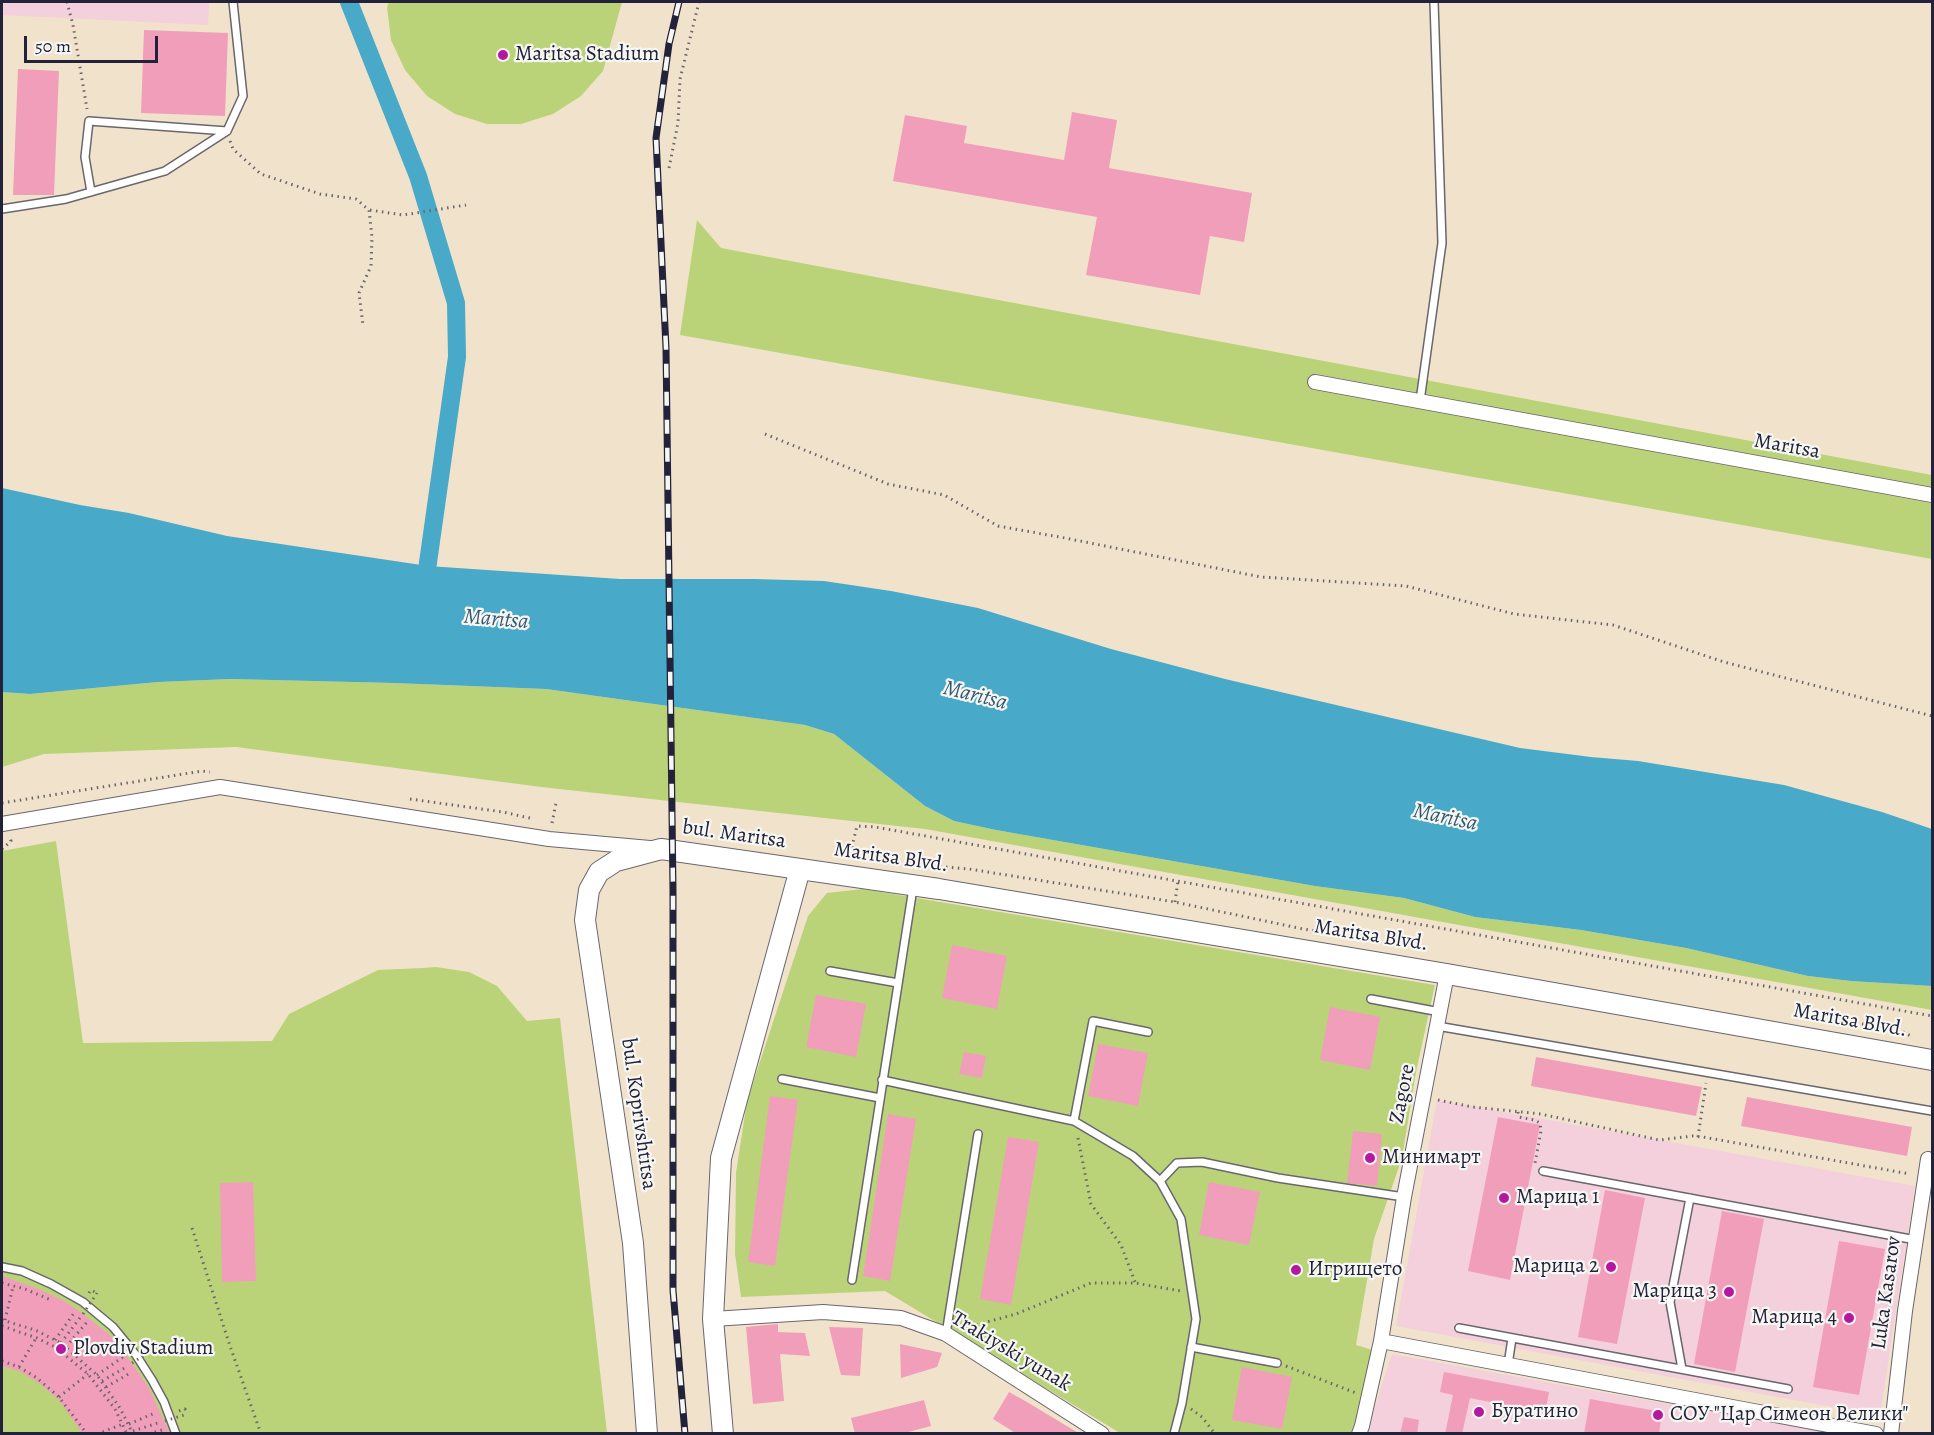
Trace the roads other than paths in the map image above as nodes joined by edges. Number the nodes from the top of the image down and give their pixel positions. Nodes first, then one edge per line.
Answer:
1 (233, 2) edge
2 (1434, 2) edge
3 (227, 131) junction
4 (91, 192) junction
5 (2, 209) edge
6 (1315, 382) dead end
7 (1420, 401) junction
8 (1932, 495) edge
9 (2, 824) edge
10 (661, 849) junction
11 (800, 869) junction
12 (914, 885) junction
13 (830, 971) dead end
14 (1447, 974) junction
15 (898, 983) junction
16 (1371, 999) dead end
17 (1438, 1019) junction
18 (1148, 1032) dead end
19 (1932, 1060) edge
20 (782, 1079) dead end
21 (882, 1080) junction
22 (880, 1098) junction
23 (1932, 1111) edge
24 (1074, 1121) junction
25 (978, 1134) dead end
26 (1928, 1159) dead end
27 (1543, 1171) road end
28 (1160, 1181) junction
29 (1927, 1186) edge
30 (1404, 1197) junction
31 (1690, 1198) junction
32 (1916, 1240) junction
33 (2, 1267) edge
34 (852, 1280) dead end
35 (713, 1319) junction
36 (1458, 1328) dead end
37 (946, 1334) junction
38 (1512, 1338) junction
39 (1381, 1341) junction
40 (1191, 1347) junction
41 (1277, 1363) road end
42 (1508, 1365) junction
43 (1682, 1369) junction
44 (1788, 1389) dead end
45 (176, 1434) edge
46 (647, 1434) edge
47 (723, 1434) edge
48 (1102, 1434) edge
49 (1174, 1434) edge
50 (1359, 1434) edge
51 (1876, 1434) edge
52 (1891, 1434) edge

1 - 3 lane
2 - 7 lane
3 - 4 lane
3 - 4 lane
4 - 5 lane
6 - 7 street, Maritsa
7 - 8 street, Maritsa
9 - 10 street
10 - 11 main road, bul. Maritsa
10 - 46 main road, bul. Koprivshtitsa
11 - 12 main road, Maritsa Blvd.
11 - 35 main road
12 - 14 main road, Maritsa Blvd.
12 - 15 lane
13 - 15 lane
14 - 17 street, Zagore
14 - 19 main road, Maritsa Blvd.
15 - 21 lane
16 - 17 lane
17 - 23 lane
17 - 30 street, Zagore
18 - 24 lane
20 - 22 lane
21 - 22 lane
21 - 24 lane
22 - 34 lane
24 - 28 lane
25 - 37 lane
26 - 29 street, Luka Kasarov
27 - 31 lane
28 - 30 lane
28 - 40 lane
29 - 32 street, Luka Kasarov
30 - 39 street, Zagore
31 - 32 lane
31 - 43 lane
32 - 52 street, Luka Kasarov
33 - 45 lane
35 - 37 street, Trakiyski yunak
35 - 47 main road
36 - 38 lane
37 - 48 street, Trakiyski yunak
38 - 42 lane
38 - 43 lane
39 - 42 street
39 - 50 street, Zagore
40 - 41 lane
40 - 49 lane
42 - 51 street
43 - 44 lane

